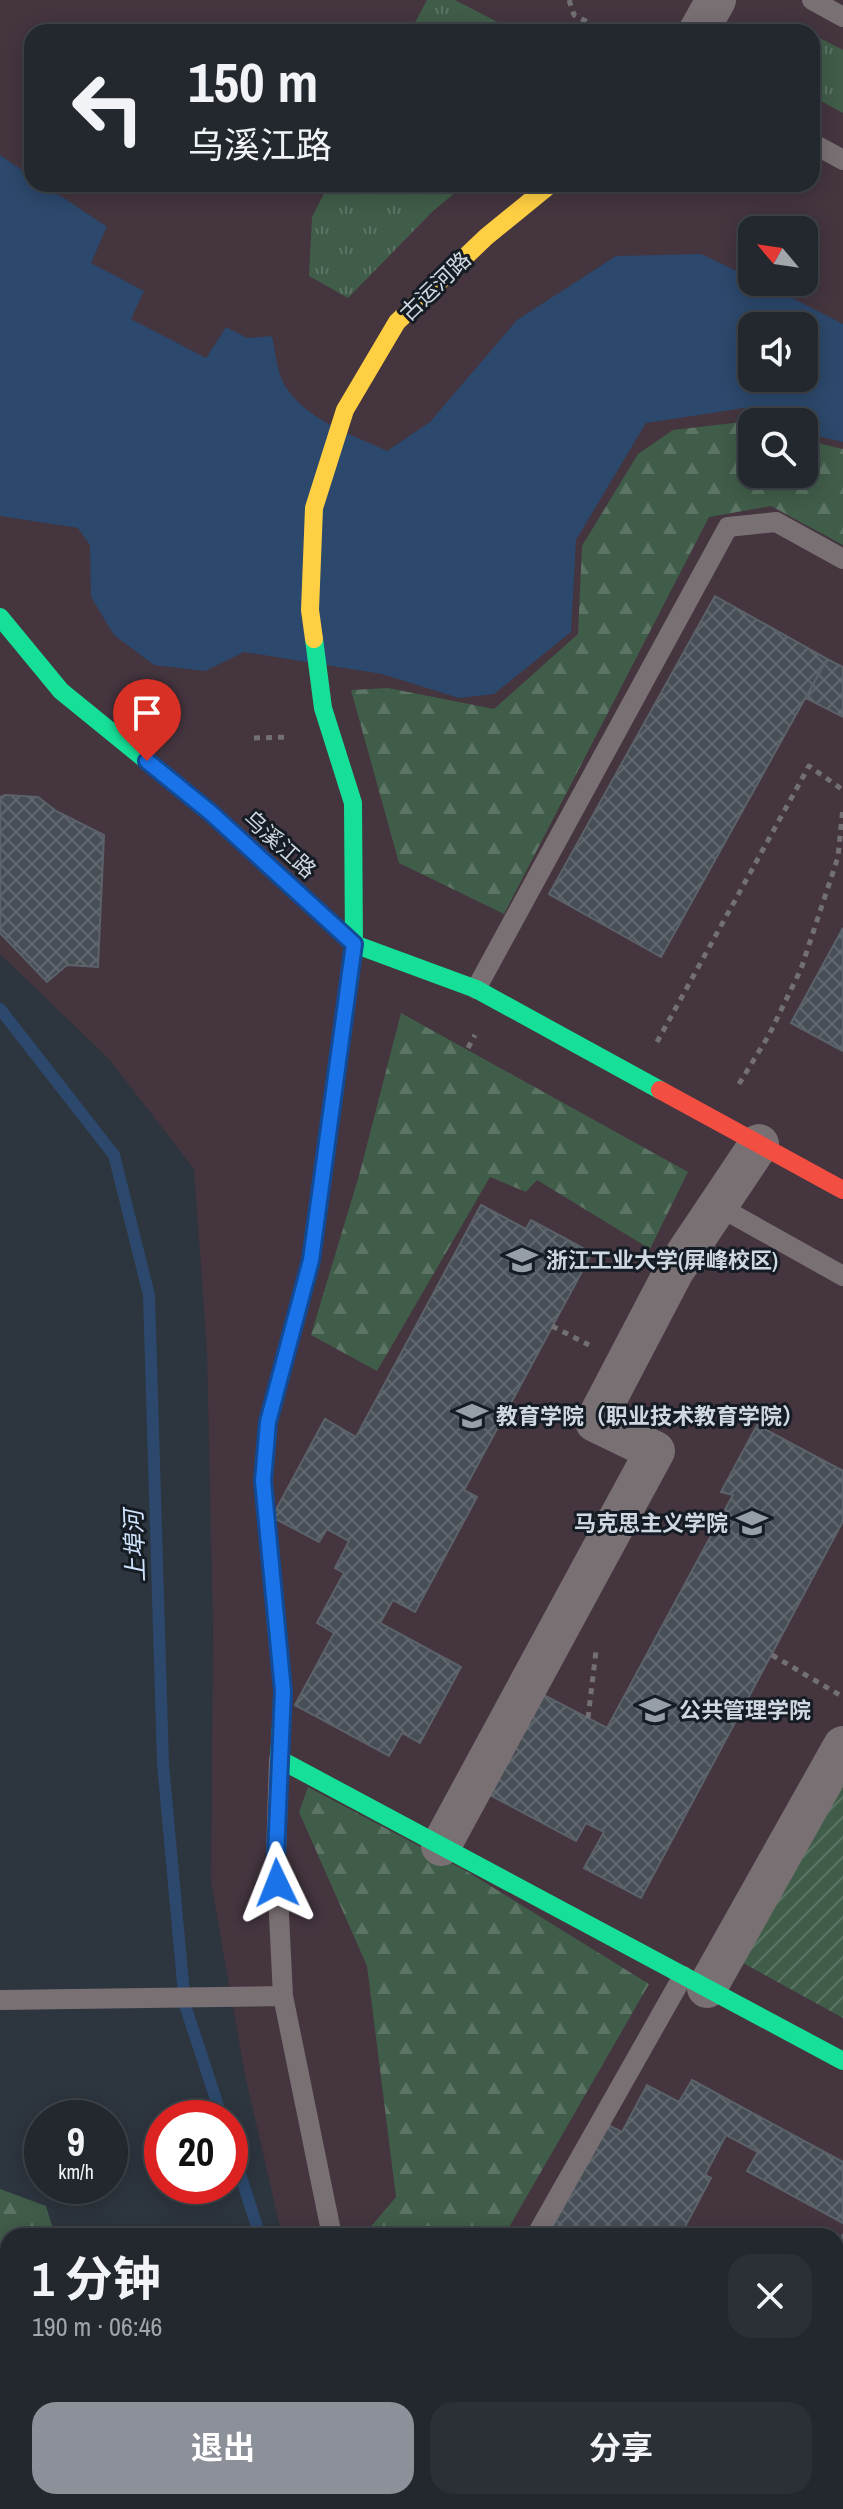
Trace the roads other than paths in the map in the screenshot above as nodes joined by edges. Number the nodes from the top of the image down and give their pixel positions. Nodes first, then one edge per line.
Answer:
1 (716, 0) edge
2 (812, 0) edge
3 (843, 17) edge
4 (702, 24) edge
5 (820, 147) edge
6 (843, 160) edge
7 (541, 192) edge
8 (843, 559) edge
9 (0, 617) edge
10 (354, 944) junction
11 (476, 989) junction
12 (759, 1144) junction
13 (843, 1190) edge
14 (718, 1206) junction
15 (843, 1276) edge
16 (843, 1746) edge
17 (279, 1759) junction
18 (441, 1846) junction
19 (695, 1982) junction
20 (283, 1996) junction
21 (0, 2000) edge
22 (843, 2061) edge
23 (330, 2228) edge
24 (541, 2228) edge

1 - 4 street
2 - 3 lane
5 - 6 lane
7 - 10 street, 古运河路
8 - 11 lane
9 - 10 street, 乌溪江路
10 - 11 street
10 - 17 street, 古运河路
11 - 12 street
12 - 13 street
12 - 14 street
14 - 15 lane
14 - 18 street
16 - 19 street
17 - 18 street
17 - 20 lane
18 - 19 street
19 - 22 street
19 - 24 lane
20 - 21 lane
20 - 23 lane

